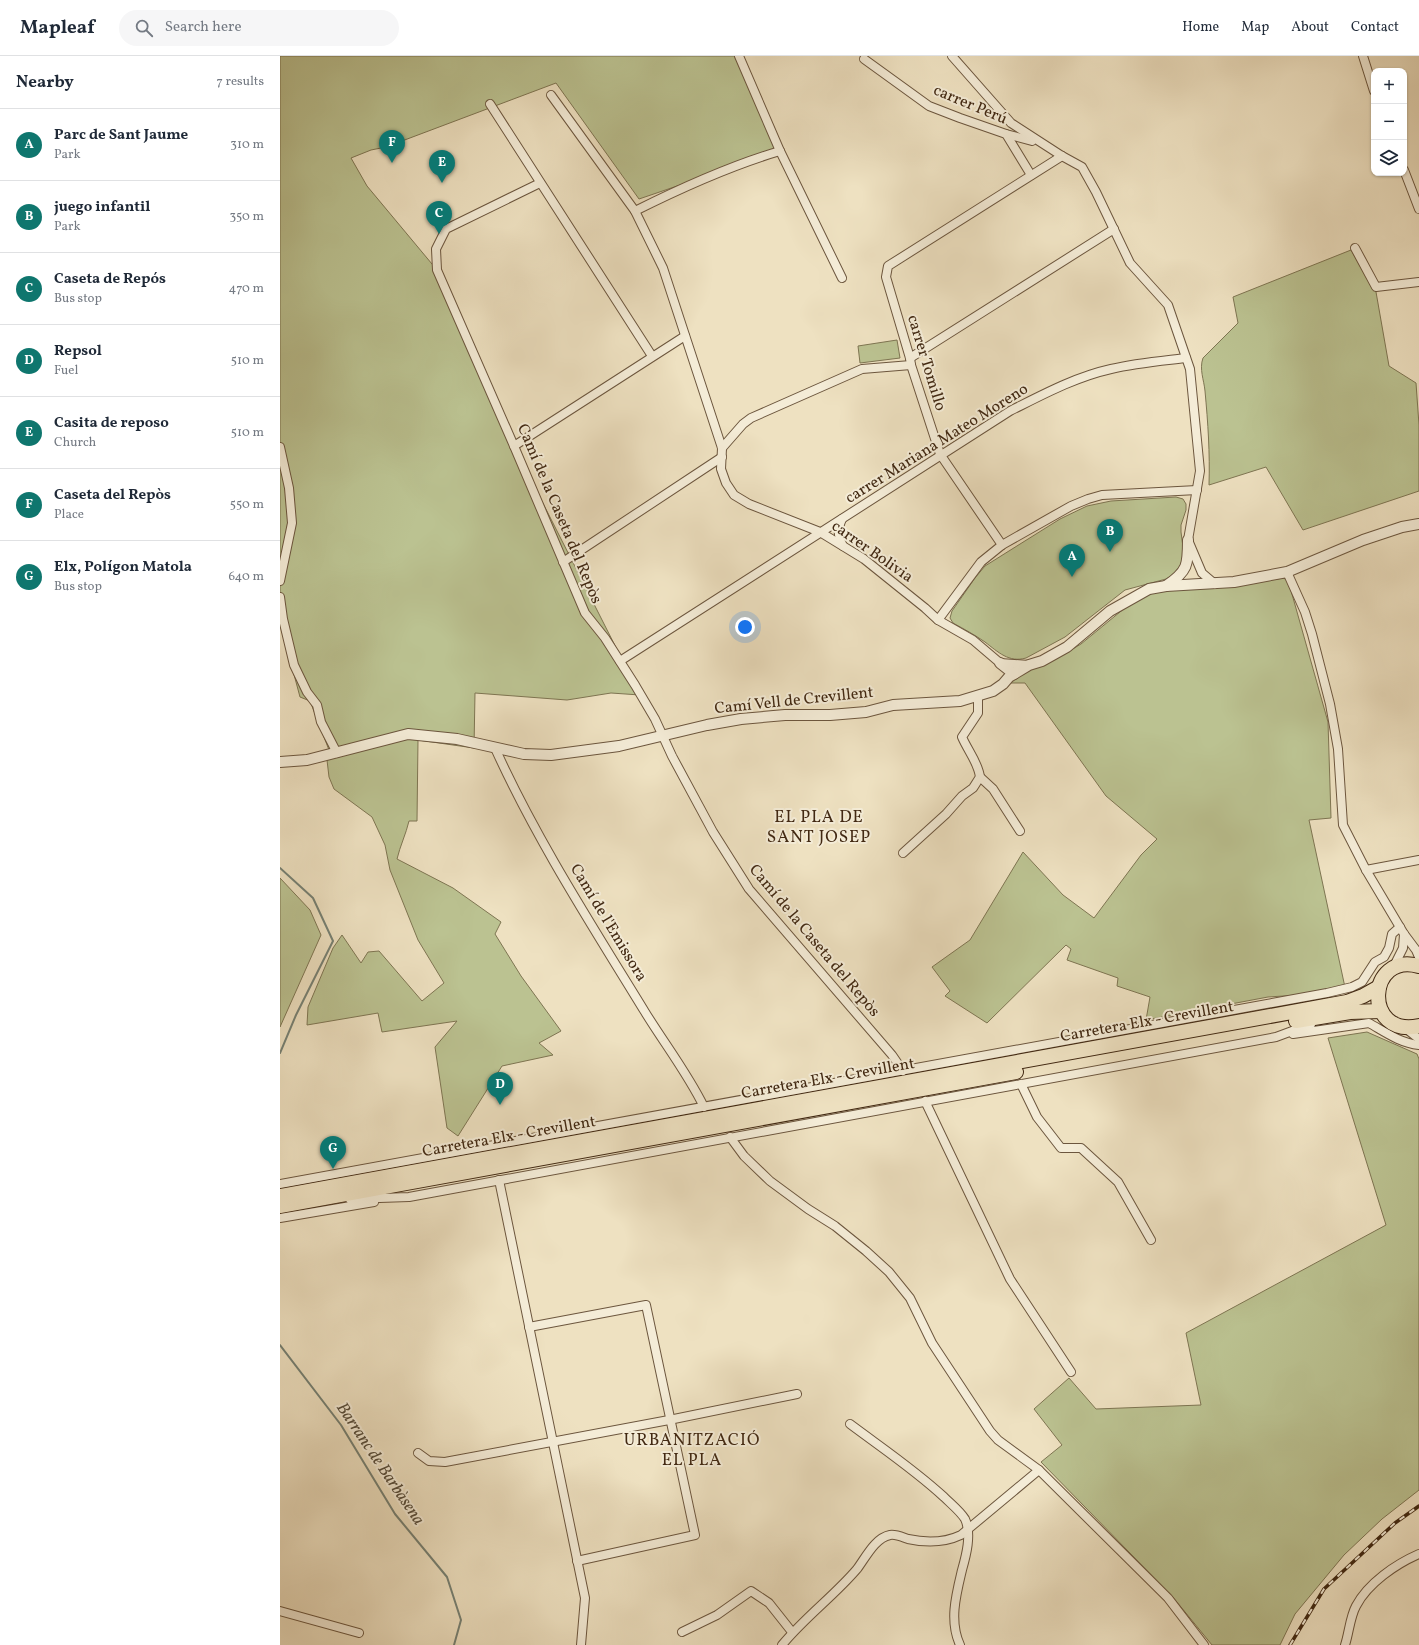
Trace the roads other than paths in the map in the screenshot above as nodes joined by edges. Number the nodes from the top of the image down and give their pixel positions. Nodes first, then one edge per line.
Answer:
1 (739, 56) edge
2 (952, 56) edge
3 (1363, 56) edge
4 (864, 59) dead end
5 (1371, 81) edge
6 (551, 95) dead end
7 (490, 104) dead end
8 (1006, 134) junction
9 (1047, 147) junction
10 (780, 151) junction
11 (1062, 156) junction
12 (1032, 175) junction
13 (1406, 176) edge
14 (540, 183) junction
15 (1419, 209) edge
16 (635, 211) junction
17 (1114, 229) junction
18 (1355, 248) dead end
19 (842, 278) dead end
20 (1419, 282) edge
21 (685, 336) junction
22 (652, 356) junction
23 (1186, 358) junction
24 (910, 361) junction
25 (280, 446) edge
26 (514, 446) junction
27 (722, 448) junction
28 (940, 454) junction
29 (722, 457) junction
30 (1197, 490) junction
31 (842, 519) junction
32 (1419, 524) edge
33 (820, 532) junction
34 (1188, 540) junction
35 (1002, 545) junction
36 (843, 546) junction
37 (563, 562) junction
38 (1199, 567) junction
39 (1184, 571) junction
40 (1287, 572) junction
41 (280, 582) edge
42 (1214, 584) junction
43 (1192, 585) junction
44 (1166, 586) junction
45 (280, 597) edge
46 (938, 620) junction
47 (620, 661) junction
48 (1000, 663) junction
49 (1029, 665) junction
50 (1014, 674) junction
51 (978, 696) junction
52 (662, 736) junction
53 (495, 748) junction
54 (337, 753) junction
55 (280, 762) edge
56 (980, 777) junction
57 (1020, 831) dead end
58 (903, 853) dead end
59 (1419, 860) edge
60 (1366, 870) junction
61 (1402, 930) junction
62 (1418, 952) edge
63 (1419, 966) edge
64 (1393, 968) junction
65 (1379, 987) junction
66 (1381, 1011) junction
67 (1217, 1014) junction
68 (1286, 1014) junction
69 (1336, 1014) junction
70 (1419, 1026) edge
71 (1404, 1027) junction
72 (1276, 1037) junction
73 (1419, 1039) edge
74 (1419, 1045) edge
75 (903, 1071) junction
76 (1021, 1084) junction
77 (924, 1101) junction
78 (704, 1107) junction
79 (730, 1136) junction
80 (350, 1171) junction
81 (499, 1180) junction
82 (280, 1184) edge
83 (280, 1195) edge
84 (409, 1196) junction
85 (309, 1201) junction
86 (280, 1206) edge
87 (280, 1218) edge
88 (1151, 1240) dead end
89 (529, 1327) junction
90 (1071, 1372) dead end
91 (797, 1394) dead end
92 (669, 1420) junction
93 (850, 1424) dead end
94 (553, 1442) junction
95 (418, 1453) dead end
96 (1040, 1470) junction
97 (967, 1530) junction
98 (1419, 1554) edge
99 (577, 1561) junction
100 (280, 1611) edge
101 (1192, 1627) junction
102 (682, 1632) dead end
103 (792, 1632) junction
104 (359, 1633) dead end
105 (581, 1645) edge
106 (782, 1645) edge
107 (960, 1645) edge
108 (1197, 1645) edge
109 (1204, 1645) edge
110 (1346, 1645) edge

1 - 10 street
2 - 9 street
3 - 5 street
4 - 8 street, carrer Perú
6 - 16 street, carrer Bolivia
7 - 14 street
8 - 9 street
8 - 12 street, carrer Perú
9 - 11 street
10 - 16 street
10 - 19 street
11 - 12 street
11 - 17 street
12 - 24 street, carrer Tomillo
13 - 15 street
14 - 22 street
14 - 26 street, Camí de la Caseta del Repòs
16 - 21 street, carrer Bolivia
17 - 23 street
17 - 24 street
18 - 20 street
21 - 22 street
21 - 27 street, carrer Bolivia
22 - 26 street
23 - 28 street, carrer Mariana Mateo Moreno
23 - 30 street
24 - 27 street
24 - 28 street, carrer Tomillo
25 - 41 street
26 - 37 street, Camí de la Caseta del Repòs
27 - 29 street, carrer Bolivia
28 - 31 street, carrer Mariana Mateo Moreno
28 - 35 street, carrer Tomillo
29 - 33 street, carrer Bolivia
29 - 37 street
30 - 34 street
30 - 35 street
31 - 33 street, carrer Mariana Mateo Moreno
31 - 36 street, carrer Mariana Mateo Moreno
32 - 40 street, Camí Vell de Crevillent
33 - 36 street, carrer Bolivia
33 - 47 street, carrer Mariana Mateo Moreno
34 - 38 street
34 - 39 street
35 - 46 street
36 - 46 street, carrer Bolivia
37 - 47 street, Camí de la Caseta del Repòs
38 - 42 street
38 - 43 street
39 - 43 street
39 - 44 street
40 - 42 street, Camí Vell de Crevillent
40 - 60 street
42 - 43 street, Camí Vell de Crevillent
43 - 44 street, Camí Vell de Crevillent
44 - 49 street, Camí Vell de Crevillent
45 - 54 street
46 - 48 street, carrer Bolivia
47 - 52 street, Camí de la Caseta del Repòs
48 - 49 street
48 - 50 street
49 - 50 street, Camí Vell de Crevillent
50 - 51 street, Camí Vell de Crevillent
51 - 52 street, Camí Vell de Crevillent
51 - 56 street
52 - 53 street, Camí Vell de Crevillent
52 - 75 street, Camí de la Caseta del Repòs
53 - 54 street, Camí Vell de Crevillent
53 - 78 street, Camí de l'Emissora
54 - 55 street, Camí Vell de Crevillent
56 - 57 street
56 - 58 street
59 - 60 street
60 - 61 street
61 - 62 street
61 - 64 street
61 - 67 street
63 - 64 highway
64 - 65 highway
65 - 66 highway
65 - 68 highway, Carretera Elx - Crevillent
66 - 69 highway, Carretera Elx - Crevillent
66 - 71 highway
67 - 68 street
67 - 75 street
68 - 83 highway, Carretera Elx - Crevillent
69 - 72 street
69 - 85 highway, Carretera Elx - Crevillent
70 - 71 highway
71 - 73 street
72 - 74 street
72 - 76 street
75 - 78 street
76 - 77 street
76 - 88 street
77 - 79 street
77 - 90 street
78 - 80 street
79 - 81 street
79 - 96 street
80 - 82 street
80 - 83 street
81 - 84 street
81 - 89 street
84 - 85 street
84 - 87 street
85 - 86 highway, Carretera Elx - Crevillent
89 - 92 street
89 - 94 street
91 - 92 street
92 - 94 street
92 - 99 street
93 - 97 street
94 - 95 street
94 - 99 street
96 - 97 street
96 - 101 street
97 - 103 street
97 - 107 street
98 - 110 street
99 - 105 street
100 - 104 street
101 - 108 street
101 - 109 street
102 - 103 street
103 - 106 street

